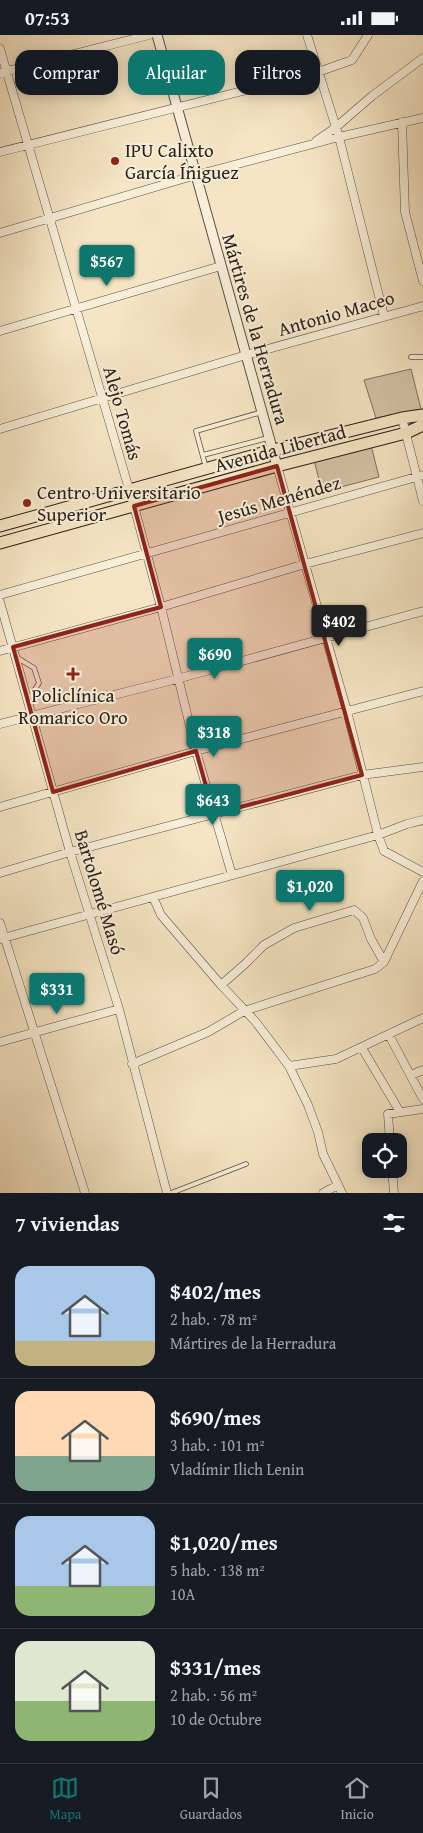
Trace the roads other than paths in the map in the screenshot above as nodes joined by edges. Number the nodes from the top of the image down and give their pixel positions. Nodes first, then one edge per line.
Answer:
1 (149, 35) edge
2 (157, 35) edge
3 (307, 35) edge
4 (368, 35) edge
5 (0, 49) edge
6 (311, 50) edge
7 (423, 58) edge
8 (320, 71) edge
9 (3, 72) edge
10 (320, 78) edge
11 (235, 92) edge
12 (177, 106) junction
13 (423, 118) edge
14 (402, 122) junction
15 (335, 127) junction
16 (339, 137) junction
17 (28, 144) junction
18 (312, 144) junction
19 (0, 152) edge
20 (196, 175) junction
21 (49, 218) junction
22 (0, 233) edge
23 (221, 266) junction
24 (423, 281) edge
25 (423, 306) edge
26 (76, 308) junction
27 (384, 316) junction
28 (0, 331) edge
29 (246, 355) junction
30 (411, 357) dead end
31 (423, 357) edge
32 (102, 399) junction
33 (262, 412) junction
34 (423, 415) edge
35 (402, 418) junction
36 (423, 425) edge
37 (0, 429) edge
38 (406, 433) junction
39 (270, 438) junction
40 (273, 450) junction
41 (203, 455) junction
42 (277, 466) junction
43 (206, 469) junction
44 (420, 476) edge
45 (129, 491) junction
46 (423, 501) edge
47 (134, 506) junction
48 (290, 513) junction
49 (0, 526) edge
50 (423, 533) edge
51 (0, 543) edge
52 (147, 554) junction
53 (305, 564) junction
54 (0, 595) edge
55 (0, 602) edge
56 (161, 607) junction
57 (423, 611) edge
58 (325, 637) junction
59 (13, 647) junction
60 (0, 651) edge
61 (16, 657) junction
62 (177, 679) junction
63 (423, 691) edge
64 (28, 700) junction
65 (347, 711) junction
66 (33, 715) junction
67 (0, 724) edge
68 (196, 751) junction
69 (423, 767) edge
70 (362, 775) junction
71 (53, 792) junction
72 (0, 807) edge
73 (214, 814) junction
74 (423, 820) edge
75 (378, 835) junction
76 (70, 852) junction
77 (423, 872) edge
78 (0, 873) edge
79 (232, 875) junction
80 (423, 881) edge
81 (153, 897) junction
82 (90, 914) junction
83 (0, 923) edge
84 (2, 939) edge
85 (384, 961) junction
86 (221, 985) junction
87 (119, 1009) junction
88 (244, 1011) junction
89 (423, 1018) edge
90 (34, 1033) junction
91 (390, 1035) junction
92 (0, 1042) edge
93 (362, 1048) junction
94 (132, 1064) junction
95 (289, 1066) junction
96 (423, 1070) edge
97 (411, 1075) junction
98 (423, 1099) edge
99 (423, 1109) edge
100 (400, 1112) junction
101 (389, 1133) edge
102 (246, 1163) dead end
103 (393, 1178) edge
104 (338, 1185) junction
105 (85, 1193) edge
106 (166, 1193) edge
107 (171, 1193) edge
108 (323, 1193) edge
109 (342, 1193) edge
110 (394, 1193) edge

1 - 9 street
2 - 12 street, Mártires de la Herradura
3 - 6 street
4 - 8 street
5 - 9 street, Alejo Tomás
7 - 15 street
9 - 17 street, Alejo Tomás
10 - 15 street
11 - 12 street
12 - 17 street
12 - 20 street, Mártires de la Herradura
13 - 14 street
14 - 16 street
14 - 24 street
15 - 16 street
15 - 18 street
16 - 18 street
16 - 27 street
17 - 19 street
17 - 21 street, Alejo Tomás
18 - 20 street
20 - 21 street
20 - 23 street, Mártires de la Herradura
21 - 22 street
21 - 26 street, Alejo Tomás
23 - 26 street
23 - 29 street, Mártires de la Herradura
25 - 27 street, Antonio Maceo
26 - 28 street
26 - 32 street, Alejo Tomás
27 - 29 street, Antonio Maceo
29 - 32 street, Antonio Maceo
29 - 33 street, Mártires de la Herradura
30 - 31 lane
32 - 37 street, Antonio Maceo
32 - 45 street, Alejo Tomás
33 - 39 street, Mártires de la Herradura
33 - 41 lane
34 - 35 main road, Avenida Libertad
35 - 38 street
35 - 40 main road, Avenida Libertad
36 - 38 main road, Avenida Libertad
38 - 42 main road, Avenida Libertad
38 - 44 street
39 - 40 street, Mártires de la Herradura
39 - 41 lane
40 - 42 street, Mártires de la Herradura
40 - 43 main road, Avenida Libertad
41 - 43 lane
42 - 47 main road, Avenida Libertad
42 - 48 street, Mártires de la Herradura
43 - 45 main road, Avenida Libertad
44 - 46 street
44 - 48 street, Jesús Menéndez
45 - 47 street, Alejo Tomás
45 - 49 main road, Avenida Libertad
47 - 51 main road, Avenida Libertad
47 - 52 street, Alejo Tomás
48 - 52 street, Jesús Menéndez
48 - 53 street, Mártires de la Herradura
50 - 53 street
52 - 54 street, Jesús Menéndez
52 - 56 street, Alejo Tomás
53 - 56 street
53 - 58 street, Mártires de la Herradura
55 - 59 street, Bartolomé Masó
56 - 59 street
56 - 62 street, Alejo Tomás
57 - 58 street
58 - 62 street
58 - 65 street, Mártires de la Herradura
59 - 60 street
59 - 61 street, Bartolomé Masó
61 - 64 street, Bartolomé Masó
61 - 64 lane
62 - 66 street
62 - 68 street, Alejo Tomás
63 - 65 street
64 - 66 street, Bartolomé Masó
65 - 68 street
65 - 70 street, Mártires de la Herradura
66 - 67 street
66 - 71 street, Bartolomé Masó
68 - 71 street
68 - 73 street, Alejo Tomás
69 - 70 street
70 - 73 street
70 - 75 street, Mártires de la Herradura
71 - 72 street
71 - 76 street, Bartolomé Masó
73 - 76 street
73 - 79 street, Alejo Tomás
74 - 75 street
75 - 77 street, Mártires de la Herradura
75 - 79 street
76 - 78 street
76 - 82 street, Bartolomé Masó
79 - 81 street
80 - 85 street
81 - 82 street
81 - 86 street
82 - 84 street
82 - 87 street, Bartolomé Masó
83 - 84 street
84 - 90 street
85 - 86 street
85 - 88 street
86 - 88 street
87 - 90 street
87 - 94 street, Bartolomé Masó
88 - 94 street
88 - 95 street
89 - 91 street
90 - 92 street
90 - 105 street
91 - 93 street
91 - 97 street
93 - 95 street
93 - 100 street
94 - 106 street, Bartolomé Masó
95 - 104 street
96 - 97 street
97 - 98 street
99 - 100 street
100 - 101 street
102 - 107 lane
103 - 110 street
104 - 108 street
104 - 109 street

